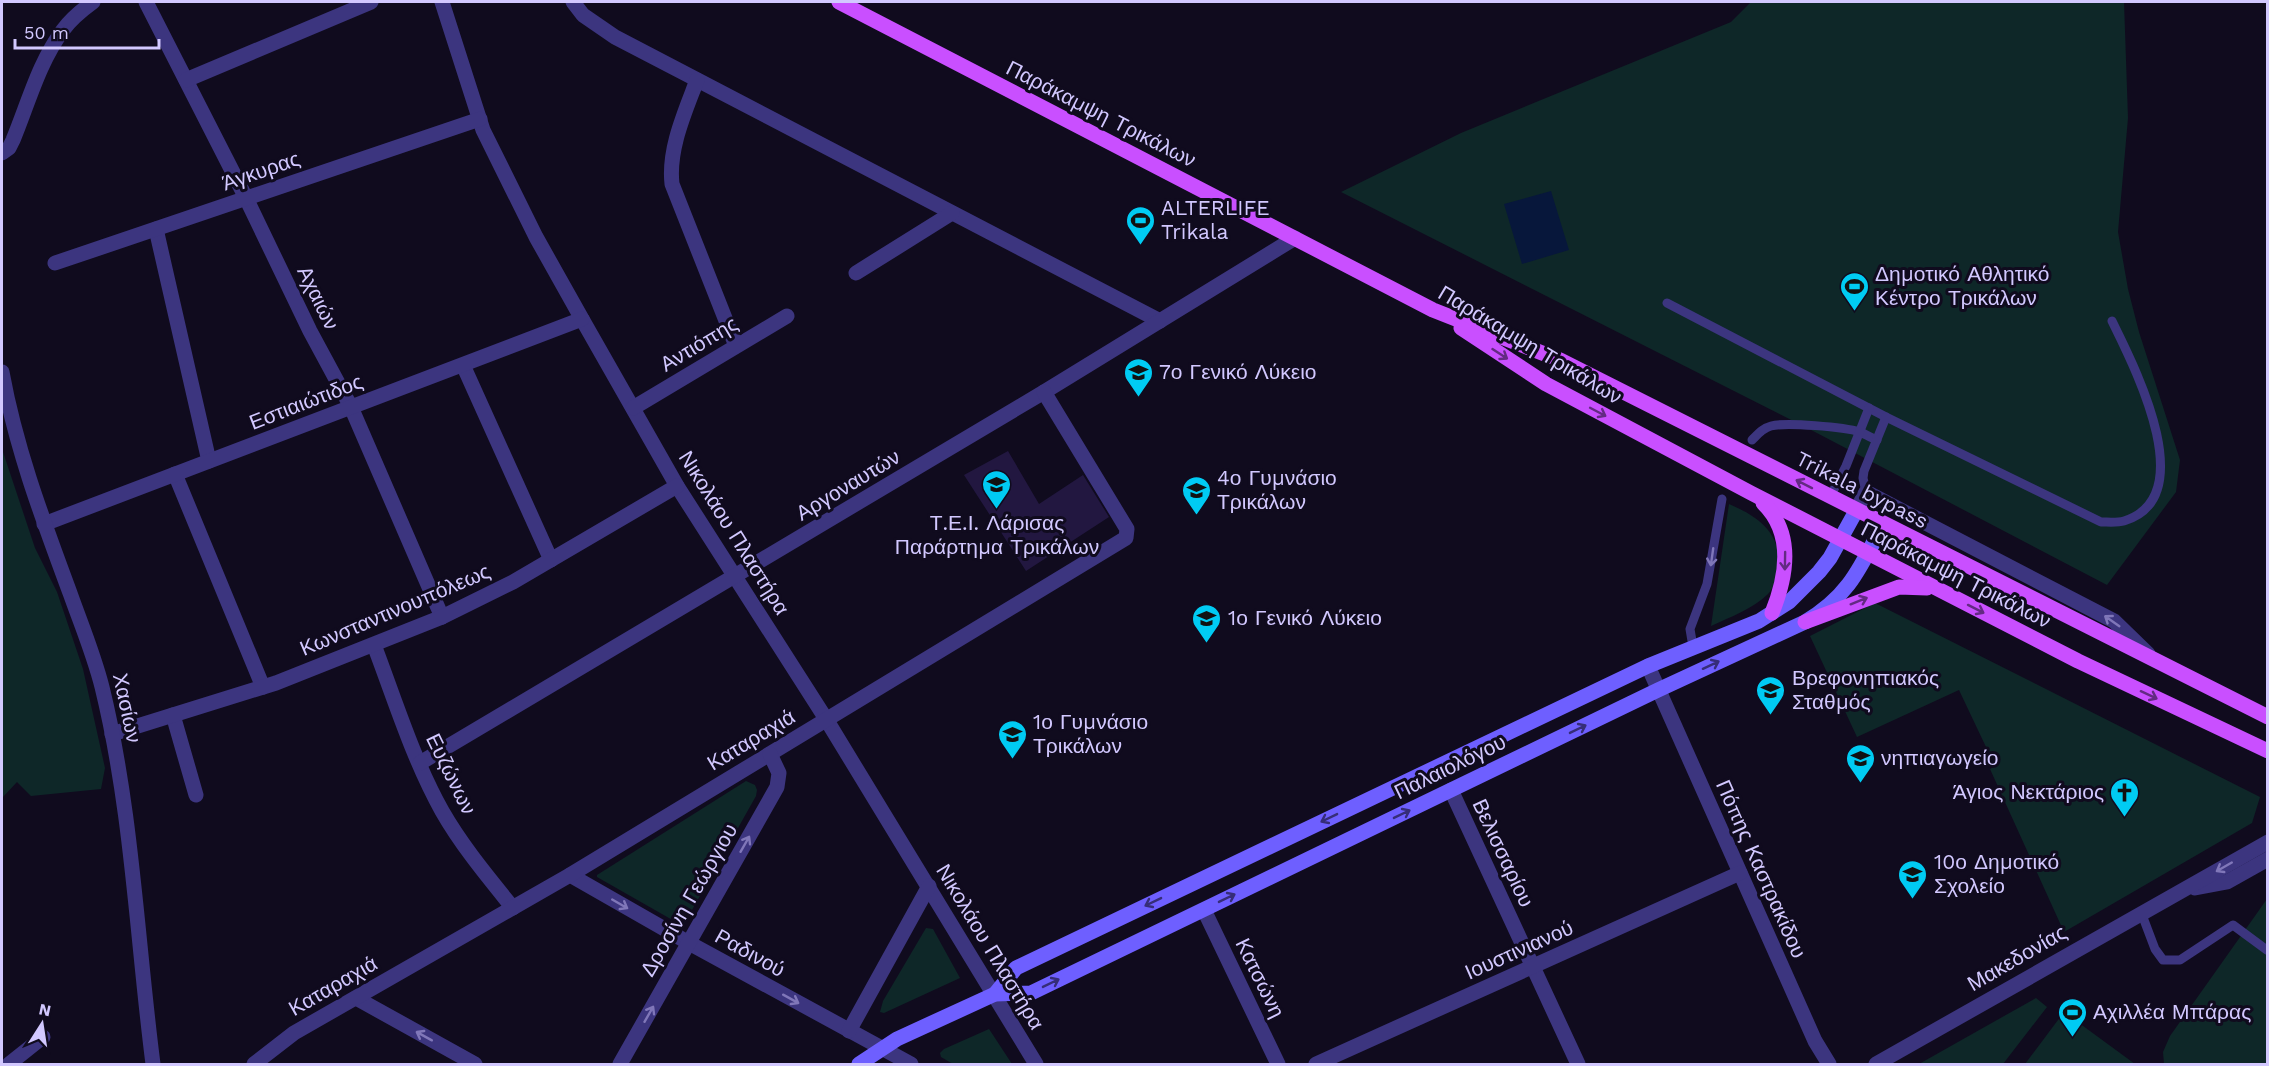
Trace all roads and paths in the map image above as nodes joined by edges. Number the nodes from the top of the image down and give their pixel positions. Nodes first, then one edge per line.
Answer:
1 (93, 2) edge
2 (146, 2) edge
3 (371, 2) edge
4 (442, 2) edge
5 (573, 2) edge
6 (839, 2) edge
7 (186, 80) junction
8 (697, 80) junction
9 (480, 119) junction
10 (2, 153) edge
11 (246, 198) junction
12 (952, 213) junction
13 (156, 229) junction
14 (1295, 238) junction
15 (55, 263) dead end
16 (856, 273) dead end
17 (1667, 303) dead end
18 (1433, 310) junction
19 (787, 316) dead end
20 (582, 319) junction
21 (1160, 321) junction
22 (2112, 321) dead end
23 (736, 346) junction
24 (463, 365) junction
25 (2, 372) edge
26 (1044, 393) junction
27 (351, 407) junction
28 (633, 408) junction
29 (1869, 408) junction
30 (1886, 417) junction
31 (1860, 432) junction
32 (1752, 440) dead end
33 (1877, 440) junction
34 (209, 461) junction
35 (175, 474) junction
36 (677, 486) junction
37 (1866, 492) junction
38 (1751, 494) junction
39 (1830, 497) junction
40 (1722, 499) dead end
41 (1893, 506) junction
42 (1856, 511) junction
43 (44, 524) junction
44 (1883, 524) junction
45 (1840, 539) junction
46 (1868, 553) junction
47 (551, 560) junction
48 (735, 576) junction
49 (1940, 590) junction
50 (1772, 613) junction
51 (442, 617) junction
52 (1805, 622) junction
53 (374, 645) junction
54 (1693, 647) junction
55 (2154, 661) junction
56 (1648, 666) junction
57 (264, 687) junction
58 (1658, 690) junction
59 (174, 715) junction
60 (2268, 717) edge
61 (826, 719) junction
62 (112, 734) junction
63 (2263, 748) edge
64 (770, 754) junction
65 (2268, 762) edge
66 (420, 763) junction
67 (1451, 790) junction
68 (196, 795) dead end
69 (2268, 842) edge
70 (2268, 859) edge
71 (1740, 873) junction
72 (570, 875) junction
73 (929, 886) junction
74 (2180, 890) junction
75 (513, 908) junction
76 (1204, 910) junction
77 (2141, 912) junction
78 (689, 943) junction
79 (2267, 950) edge
80 (1533, 967) junction
81 (995, 994) junction
82 (356, 998) junction
83 (849, 1031) junction
84 (43, 1037) dead end
85 (881, 1049) junction
86 (9, 1065) edge
87 (153, 1065) edge
88 (254, 1065) edge
89 (475, 1065) edge
90 (620, 1065) edge
91 (859, 1065) edge
92 (911, 1065) edge
93 (1036, 1065) edge
94 (1278, 1065) edge
95 (1316, 1065) edge
96 (1578, 1065) edge
97 (1829, 1065) edge
98 (1876, 1065) edge

1 - 10 street
2 - 7 street, Αχαιών
3 - 7 street
4 - 9 street, Νικολάου Πλαστήρα
5 - 8 street
6 - 14 main road, Παράκαμψη Τρικάλων
7 - 11 street, Αχαιών
8 - 12 street
8 - 23 street
9 - 11 street, Άγκυρας
9 - 20 street, Νικολάου Πλαστήρα
11 - 13 street, Άγκυρας
11 - 27 street, Αχαιών
12 - 16 street
12 - 21 street
13 - 15 street, Άγκυρας
13 - 34 street
14 - 18 main road, Παράκαμψη Τρικάλων
14 - 21 street, Αργοναυτών
17 - 29 lane
18 -> 38 main road, Παράκαμψη Τρικάλων
39 -> 18 main road, Trikala bypass
19 - 23 street, Αντιόπης
20 - 24 street, Εστιαιώτιδος
20 - 28 street, Νικολάου Πλαστήρα
21 - 26 street, Αργοναυτών
22 - 30 lane
23 - 28 street, Αντιόπης
24 - 27 street, Εστιαιώτιδος
24 - 47 street
25 - 43 street, Χασίων
26 - 48 street, Αργοναυτών
26 - 61 street, Καταραχιά
27 - 34 street, Εστιαιώτιδος
27 - 51 street, Αχαιών
28 - 36 street, Νικολάου Πλαστήρα
29 - 30 lane
29 - 31 lane
30 - 33 lane
31 - 32 lane
31 - 33 lane
31 - 39 lane
33 - 37 lane
34 - 35 street, Εστιαιώτιδος
35 - 43 street, Εστιαιώτιδος
35 - 57 street
36 - 47 street, Κωνσταντινουπόλεως
36 - 48 street, Νικολάου Πλαστήρα
37 - 41 street
37 - 42 street
38 - 45 main road, Παράκαμψη Τρικάλων
38 -> 50 main road
39 - 42 main road, Trikala bypass
40 -> 54 lane
41 - 44 street
55 -> 41 street
42 - 44 main road, Trikala bypass
42 - 45 main road, Παλαιολόγου
43 - 62 street, Χασίων
44 - 46 main road, Παλαιολόγου
44 - 55 main road, Trikala bypass
45 - 46 main road, Παράκαμψη Τρικάλων
45 - 50 main road, Παλαιολόγου
46 - 49 main road, Παράκαμψη Τρικάλων
46 - 52 main road, Παλαιολόγου
47 - 51 street, Κωνσταντινουπόλεως
48 - 61 street, Νικολάου Πλαστήρα
48 - 66 street, Αργοναυτών
52 -> 49 main road
49 -> 63 main road, Παράκαμψη Τρικάλων
50 - 54 main road, Παλαιολόγου
51 - 53 street, Κωνσταντινουπόλεως
58 -> 52 main road, Παλαιολόγου
53 - 57 street, Κωνσταντινουπόλεως
53 - 66 street, Ευζώνων
54 - 56 main road, Παλαιολόγου
55 - 60 main road, Trikala bypass
56 - 58 street, Πόπης Καστρακίδου
56 -> 81 main road, Παλαιολόγου
57 - 59 street, Κωνσταντινουπόλεως
67 -> 58 main road, Παλαιολόγου
58 - 71 street, Πόπης Καστρακίδου
59 - 62 street, Κωνσταντινουπόλεως
59 - 68 street
61 - 64 street, Καταραχιά
61 - 73 street, Νικολάου Πλαστήρα
62 - 87 street, Χασίων
63 - 65 main road
64 - 72 street, Καταραχιά
78 -> 64 street, Δροσίνη Γεώργιου
66 - 75 street, Ευζώνων
76 -> 67 main road, Παλαιολόγου
67 - 80 street, Βελισσαρίου
69 -> 74 street, Μακεδονίας
70 - 74 street, Μακεδονίας
71 - 80 street, Ιουστινιανού
71 - 97 street, Πόπης Καστρακίδου
72 - 75 street, Καταραχιά
72 -> 78 street, Ραδινού
73 - 81 street, Νικολάου Πλαστήρα
73 - 83 street
74 - 77 street, Μακεδονίας
75 - 82 street, Καταραχιά
81 -> 76 main road, Παλαιολόγου
76 - 94 street, Κατσώνη
77 - 79 lane
77 - 98 street, Μακεδονίας
78 -> 83 street, Ραδινού
90 -> 78 street, Δροσίνη Γεώργιου
80 - 95 street, Ιουστινιανού
80 - 96 street, Βελισσαρίου
81 - 85 main road, Παλαιολόγου
81 - 93 street, Νικολάου Πλαστήρα
82 - 88 street, Καταραχιά
89 -> 82 street
83 - 85 street, Ραδινού
84 - 86 street
85 - 91 main road, Παλαιολόγου
85 - 92 street, Ραδινού

